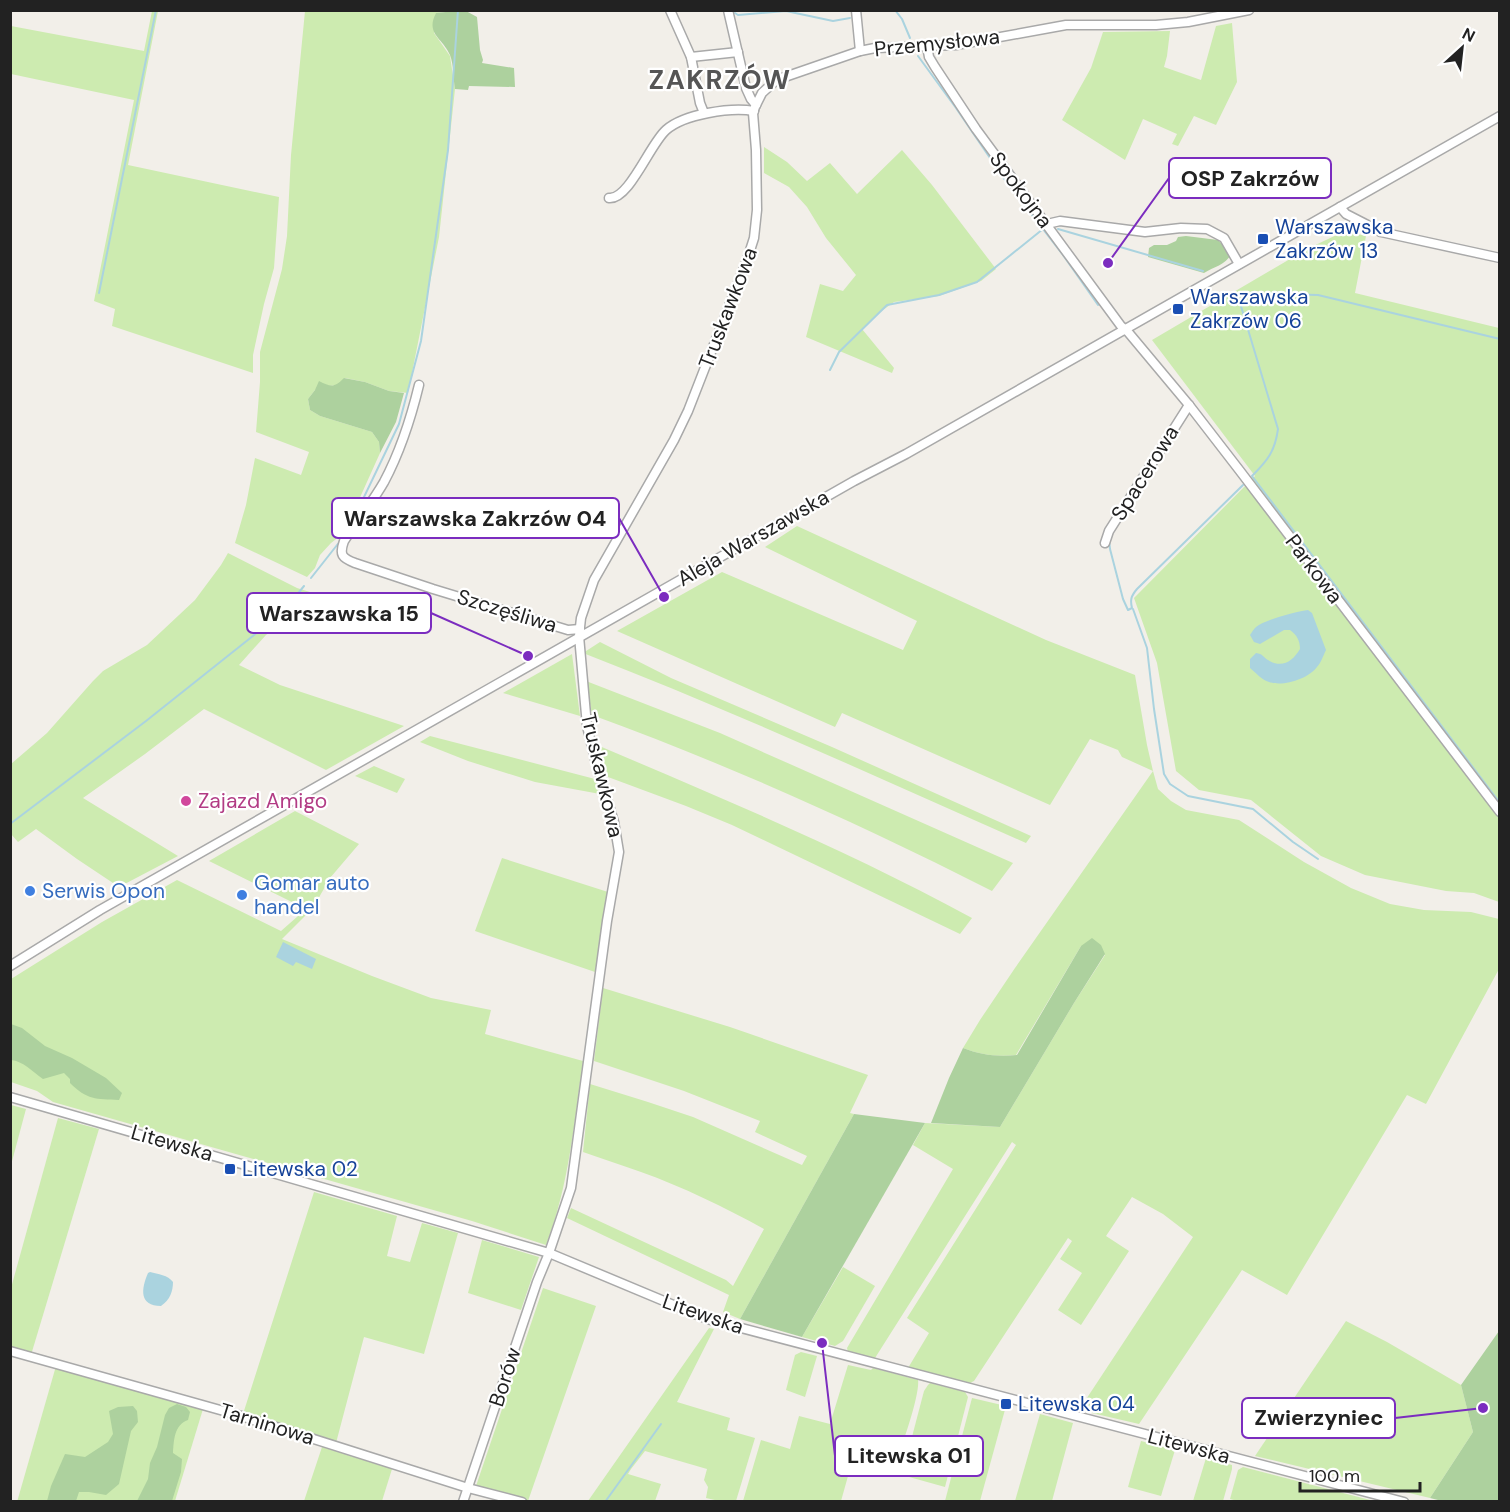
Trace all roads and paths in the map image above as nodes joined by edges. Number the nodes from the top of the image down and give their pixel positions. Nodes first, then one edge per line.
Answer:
1 (670, 10) edge
2 (728, 10) edge
3 (856, 10) edge
4 (1249, 10) edge
5 (927, 46) junction
6 (860, 51) junction
7 (738, 52) junction
8 (692, 57) junction
9 (754, 110) junction
10 (704, 113) junction
11 (1500, 117) edge
12 (609, 198) dead end
13 (1340, 207) junction
14 (1047, 224) junction
15 (1500, 258) edge
16 (1239, 264) junction
17 (1124, 329) junction
18 (419, 385) dead end
19 (1189, 405) junction
20 (1105, 543) dead end
21 (579, 633) junction
22 (1500, 812) edge
23 (10, 966) edge
24 (10, 1097) edge
25 (549, 1253) junction
26 (10, 1351) edge
27 (468, 1488) junction
28 (463, 1502) edge
29 (522, 1502) edge
30 (1404, 1502) edge

1 - 8 street
2 - 7 street, Truskawkowa
3 - 6 street
4 - 5 street, Przemysłowa
5 - 6 street, Przemysłowa
5 - 14 street, Spokojna
6 - 9 street, Przemysłowa
7 - 8 street
7 - 9 street, Truskawkowa
8 - 10 street
9 - 10 street
9 - 21 street, Truskawkowa
10 - 12 street
11 - 13 street, Aleja Warszawska
13 - 15 street
13 - 16 street, Aleja Warszawska
14 - 16 street
14 - 17 street, Spokojna
16 - 17 street, Aleja Warszawska
17 - 19 street, Parkowa
17 - 21 street, Aleja Warszawska
18 - 21 street, Szczęśliwa
19 - 20 street, Spacerowa
19 - 22 street, Parkowa
21 - 23 street, Aleja Warszawska
21 - 25 street, Truskawkowa
24 - 25 street, Litewska
25 - 27 street, Borów
25 - 30 street, Litewska
26 - 27 street, Tarninowa
27 - 28 street, Borów
27 - 29 street, Tarninowa

